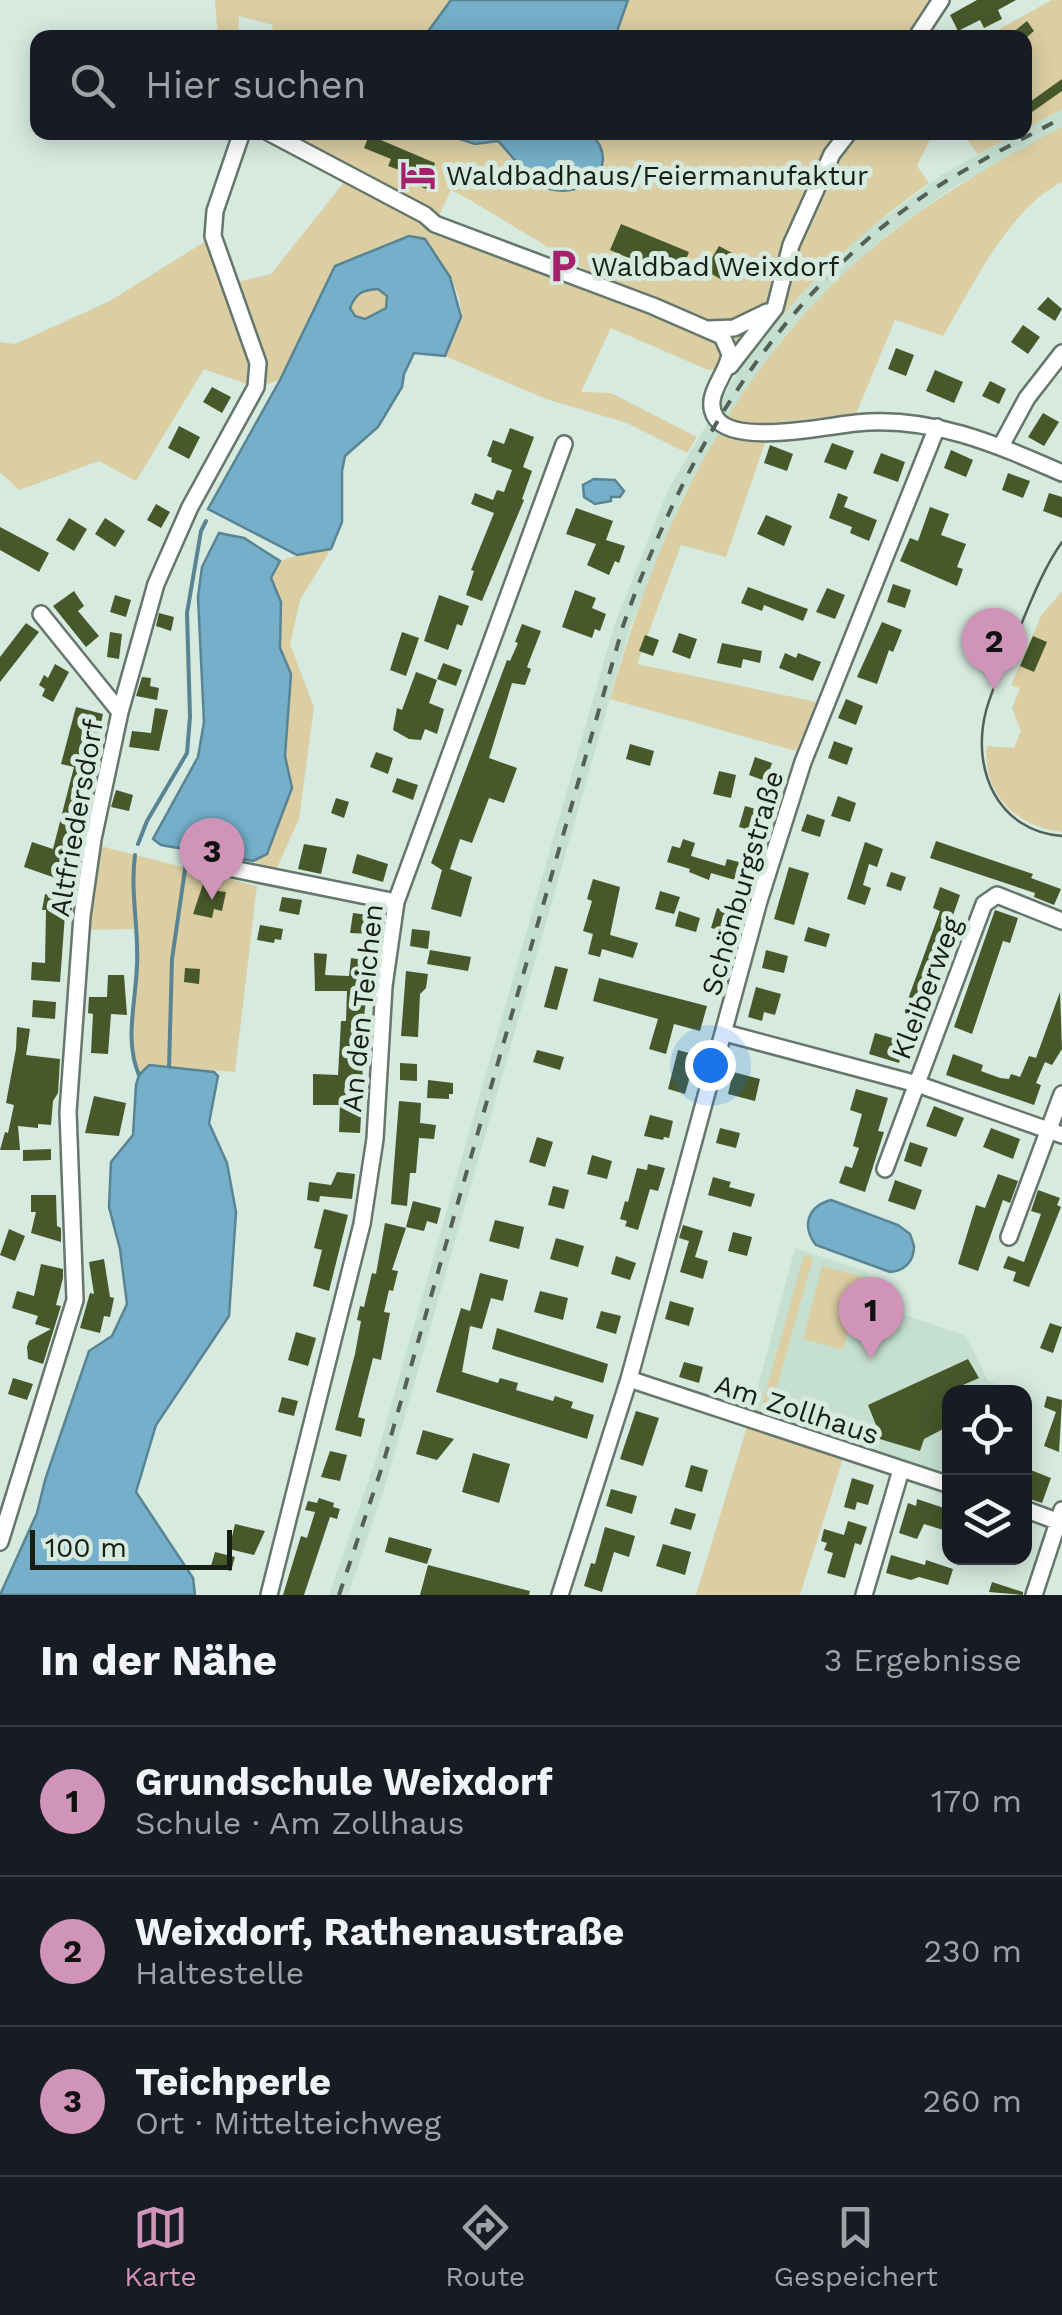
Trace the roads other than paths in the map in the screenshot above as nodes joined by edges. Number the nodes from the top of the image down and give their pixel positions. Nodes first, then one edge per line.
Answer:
1 (941, 0) edge
2 (921, 30) edge
3 (239, 140) edge
4 (283, 140) edge
5 (842, 140) edge
6 (775, 308) junction
7 (706, 329) junction
8 (1062, 353) edge
9 (722, 378) junction
10 (937, 427) junction
11 (564, 444) dead end
12 (1001, 446) junction
13 (1062, 473) edge
14 (40, 614) dead end
15 (120, 712) junction
16 (194, 861) dead end
17 (396, 902) junction
18 (1062, 921) edge
19 (725, 1033) junction
20 (916, 1084) junction
21 (1062, 1094) edge
22 (1055, 1132) edge
23 (885, 1169) dead end
24 (1008, 1237) dead end
25 (629, 1379) junction
26 (901, 1470) junction
27 (942, 1483) edge
28 (1032, 1511) edge
29 (1061, 1518) edge
30 (0, 1542) edge
31 (269, 1595) edge
32 (560, 1595) edge
33 (864, 1595) edge
34 (1034, 1595) edge

1 - 2 street
3 - 15 street, Altfriedersdorf
4 - 7 street
5 - 6 street
6 - 7 street
6 - 9 street
7 - 9 street
8 - 12 street
9 - 10 street
10 - 12 street
10 - 19 street, Schönburgstraße
11 - 17 street, An den Teichen
12 - 13 street
14 - 15 street
15 - 30 street, Altfriedersdorf
16 - 17 street
17 - 31 street, An den Teichen
18 - 20 street, Kleiberweg
19 - 20 street
19 - 25 street, Schönburgstraße
20 - 22 street
20 - 23 street, Kleiberweg
21 - 22 street
22 - 24 street
25 - 26 street, Am Zollhaus
25 - 32 street, Schönburgstraße
26 - 27 street, Am Zollhaus
26 - 33 street
28 - 29 street
29 - 34 street

